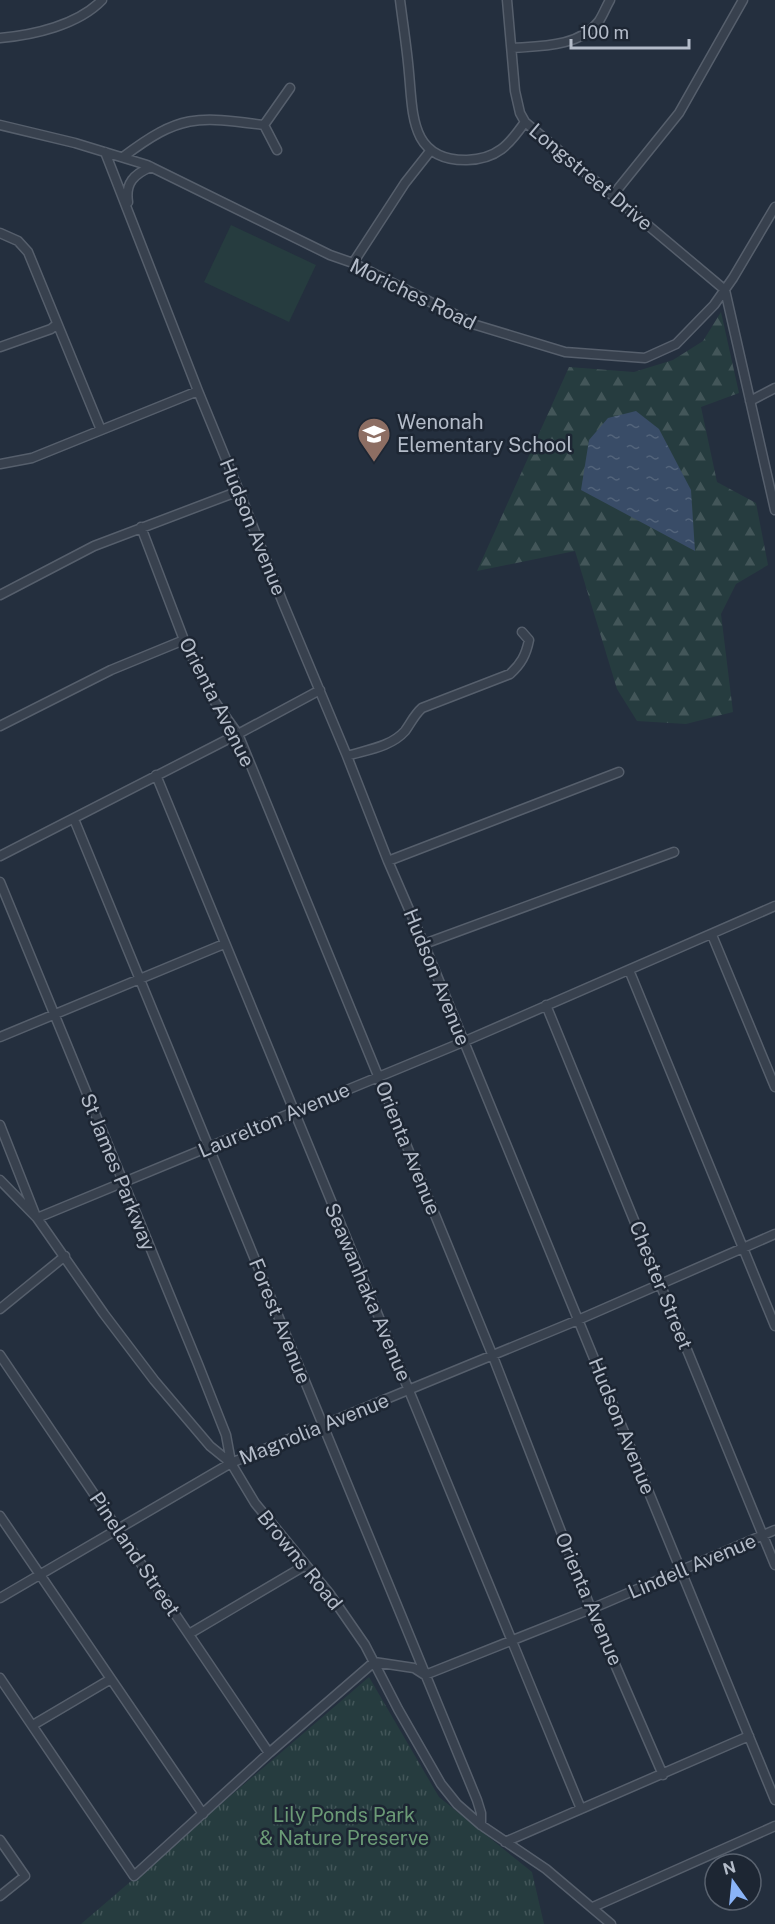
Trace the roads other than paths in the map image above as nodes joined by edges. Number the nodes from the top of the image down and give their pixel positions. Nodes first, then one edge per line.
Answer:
1 (102, 0) edge
2 (400, 0) edge
3 (507, 0) edge
4 (610, 0) edge
5 (743, 0) edge
6 (0, 38) edge
7 (512, 48) junction
8 (290, 88) dead end
9 (525, 122) junction
10 (0, 125) edge
11 (264, 125) junction
12 (277, 150) dead end
13 (431, 150) junction
14 (105, 152) junction
15 (123, 158) junction
16 (151, 167) junction
17 (613, 195) junction
18 (775, 207) edge
19 (130, 217) junction
20 (0, 233) edge
21 (353, 264) junction
22 (725, 290) junction
23 (57, 324) junction
24 (0, 347) edge
25 (775, 388) edge
26 (198, 391) junction
27 (750, 401) junction
28 (101, 430) junction
29 (0, 464) edge
30 (239, 490) junction
31 (775, 510) edge
32 (141, 527) junction
33 (0, 595) edge
34 (522, 632) dead end
35 (184, 640) junction
36 (320, 690) junction
37 (0, 726) edge
38 (238, 734) junction
39 (347, 756) junction
40 (619, 772) dead end
41 (156, 775) junction
42 (74, 819) junction
43 (674, 852) dead end
44 (0, 856) edge
45 (388, 861) junction
46 (0, 882) edge
47 (775, 906) edge
48 (712, 935) junction
49 (224, 944) junction
50 (424, 944) junction
51 (629, 970) junction
52 (138, 979) junction
53 (546, 1005) junction
54 (54, 1015) junction
55 (0, 1037) edge
56 (463, 1042) junction
57 (378, 1076) junction
58 (775, 1087) edge
59 (294, 1113) junction
60 (0, 1125) edge
61 (209, 1148) junction
62 (0, 1180) edge
63 (123, 1183) junction
64 (37, 1218) junction
65 (775, 1234) edge
66 (743, 1248) junction
67 (65, 1256) junction
68 (660, 1283) junction
69 (0, 1309) edge
70 (578, 1320) junction
71 (775, 1326) edge
72 (492, 1354) junction
73 (0, 1355) edge
74 (409, 1390) junction
75 (323, 1425) junction
76 (231, 1463) junction
77 (0, 1516) edge
78 (118, 1529) junction
79 (775, 1530) edge
80 (763, 1535) junction
81 (306, 1564) junction
82 (775, 1565) edge
83 (681, 1572) junction
84 (40, 1575) junction
85 (0, 1598) edge
86 (591, 1609) junction
87 (189, 1634) junction
88 (512, 1641) junction
89 (374, 1662) junction
90 (425, 1675) junction
91 (0, 1678) edge
92 (111, 1679) junction
93 (33, 1725) junction
94 (749, 1736) junction
95 (269, 1753) junction
96 (663, 1774) junction
97 (775, 1800) edge
98 (581, 1809) junction
99 (203, 1814) junction
100 (482, 1825) junction
101 (775, 1826) edge
102 (0, 1840) edge
103 (505, 1842) junction
104 (0, 1896) edge
105 (593, 1907) junction
106 (611, 1924) edge

1 - 6 street
2 - 13 street
3 - 7 street, Longstreet Drive
4 - 7 street
5 - 17 street
7 - 9 street, Longstreet Drive
8 - 11 street
9 - 13 street
9 - 17 street, Longstreet Drive
10 - 14 street, Moriches Road
11 - 12 street
11 - 15 street
13 - 21 street
14 - 15 street, Moriches Road
14 - 19 street, Hudson Avenue
15 - 16 street, Moriches Road
16 - 19 street
16 - 21 street, Moriches Road
17 - 22 street, Longstreet Drive
18 - 22 street, Moriches Road
19 - 26 street, Hudson Avenue
20 - 23 street
21 - 22 street, Moriches Road
22 - 27 street
23 - 24 street
23 - 28 street
25 - 27 street
26 - 28 street
26 - 30 street, Hudson Avenue
27 - 31 street
28 - 29 street
30 - 32 street
30 - 36 street, Hudson Avenue
32 - 33 street
32 - 35 street, Orienta Avenue
34 - 39 street
35 - 37 street
35 - 38 street, Orienta Avenue
36 - 38 street
36 - 39 street, Hudson Avenue
38 - 41 street
38 - 57 street, Orienta Avenue
39 - 45 street, Hudson Avenue
40 - 45 street
41 - 42 street
41 - 49 street, Seawanhaka Avenue
42 - 44 street
42 - 52 street, Forest Avenue
43 - 50 street
45 - 50 street, Hudson Avenue
46 - 54 street, St James Parkway
47 - 48 street, Laurelton Avenue
48 - 51 street, Laurelton Avenue
48 - 58 street
49 - 52 street
49 - 59 street, Seawanhaka Avenue
50 - 56 street, Hudson Avenue
51 - 53 street, Laurelton Avenue
51 - 66 street
52 - 54 street
52 - 61 street, Forest Avenue
53 - 56 street, Laurelton Avenue
53 - 68 street, Chester Street
54 - 55 street
54 - 63 street, St James Parkway
56 - 57 street, Laurelton Avenue
56 - 70 street, Hudson Avenue
57 - 59 street, Laurelton Avenue
57 - 72 street, Orienta Avenue
59 - 61 street, Laurelton Avenue
59 - 74 street, Seawanhaka Avenue
60 - 64 street
61 - 63 street, Laurelton Avenue
61 - 75 street, Forest Avenue
62 - 64 street, Browns Road
63 - 64 street, Laurelton Avenue
63 - 76 street, St James Parkway
64 - 67 street, Browns Road
65 - 66 street, Magnolia Avenue
66 - 68 street, Magnolia Avenue
66 - 71 street
67 - 69 street
67 - 76 street, Browns Road
68 - 70 street, Magnolia Avenue
68 - 80 street, Chester Street
70 - 72 street, Magnolia Avenue
70 - 83 street, Hudson Avenue
72 - 74 street, Magnolia Avenue
72 - 86 street, Orienta Avenue
73 - 78 street, Pineland Street
74 - 75 street, Magnolia Avenue
74 - 88 street, Seawanhaka Avenue
75 - 76 street, Magnolia Avenue
75 - 90 street, Forest Avenue
76 - 78 street, Magnolia Avenue
76 - 81 street, Browns Road
77 - 84 street
78 - 84 street, Magnolia Avenue
78 - 87 street, Pineland Street
79 - 80 street, Lindell Avenue
80 - 82 street, Chester Street
80 - 83 street, Lindell Avenue
81 - 87 street
81 - 89 street, Browns Road
83 - 86 street, Lindell Avenue
83 - 94 street, Hudson Avenue
84 - 85 street, Magnolia Avenue
84 - 92 street
86 - 88 street, Lindell Avenue
86 - 96 street, Orienta Avenue
87 - 95 street, Pineland Street
88 - 90 street, Lindell Avenue
88 - 98 street, Seawanhaka Avenue
89 - 90 street
89 - 95 street
89 - 100 street, Browns Road
90 - 100 street, Forest Avenue
91 - 93 street
92 - 93 street
92 - 99 street
93 - 99 street
94 - 96 street
94 - 97 street, Hudson Avenue
95 - 99 street
96 - 98 street
98 - 103 street
100 - 103 street, Browns Road
101 - 105 street
102 - 104 street
103 - 105 street, Browns Road
105 - 106 street, Browns Road

